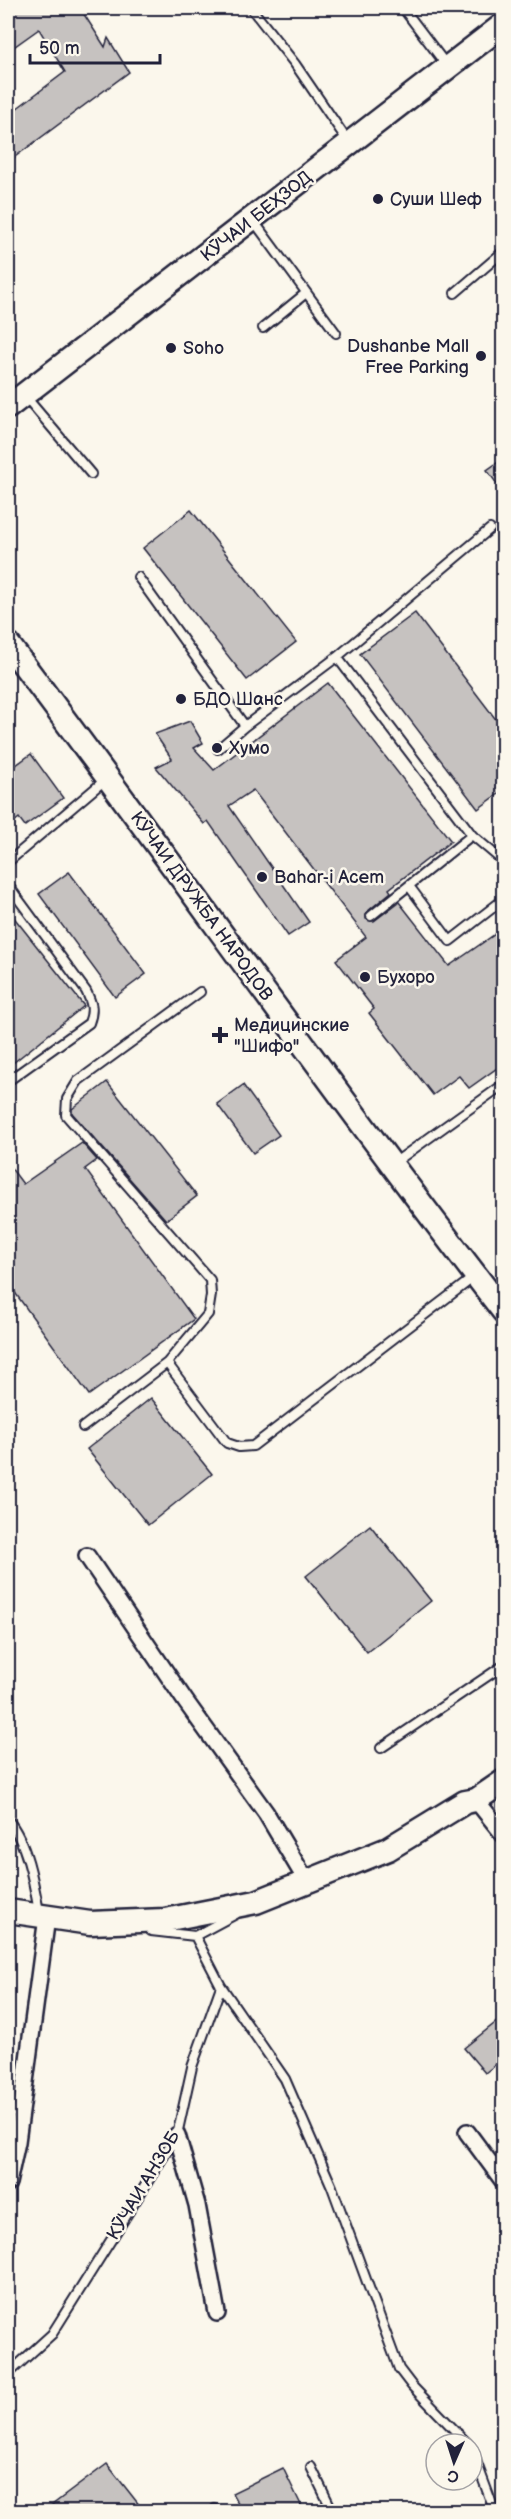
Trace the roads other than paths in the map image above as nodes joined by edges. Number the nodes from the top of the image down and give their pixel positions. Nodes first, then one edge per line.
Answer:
1 (251, 8) edge
2 (403, 8) edge
3 (504, 24) edge
4 (447, 66) junction
5 (350, 144) junction
6 (252, 219) junction
7 (504, 251) edge
8 (306, 293) junction
9 (455, 293) dead end
10 (263, 328) dead end
11 (336, 333) dead end
12 (16, 401) edge
13 (91, 474) dead end
14 (490, 529) dead end
15 (138, 578) dead end
16 (8, 644) edge
17 (337, 657) junction
18 (245, 726) junction
19 (218, 749) dead end
20 (109, 777) junction
21 (472, 835) junction
22 (8, 862) edge
23 (504, 862) edge
24 (8, 885) edge
25 (409, 886) junction
26 (504, 899) edge
27 (371, 916) dead end
28 (200, 992) dead end
29 (8, 1081) edge
30 (504, 1084) edge
31 (391, 1166) junction
32 (476, 1276) junction
33 (504, 1312) edge
34 (167, 1363) junction
35 (83, 1427) dead end
36 (87, 1556) dead end
37 (504, 1665) edge
38 (381, 1748) dead end
39 (504, 1780) edge
40 (476, 1800) junction
41 (8, 1820) edge
42 (504, 1835) edge
43 (307, 1882) junction
44 (256, 1902) junction
45 (8, 1911) edge
46 (43, 1917) junction
47 (90, 1923) junction
48 (195, 1936) junction
49 (221, 1986) junction
50 (467, 2132) dead end
51 (177, 2135) junction
52 (504, 2182) edge
53 (8, 2184) edge
54 (217, 2313) dead end
55 (8, 2374) edge
56 (456, 2432) edge
57 (311, 2467) dead end
58 (484, 2482) edge
59 (333, 2511) edge
60 (495, 2511) edge

1 - 5 lane
2 - 4 lane
3 - 4 street, КӮЧАИ БЕҲЗОД
4 - 5 street, КӮЧАИ БЕҲЗОД
5 - 6 street, КӮЧАИ БЕҲЗОД
6 - 8 lane
6 - 12 street, КӮЧАИ БЕҲЗОД
7 - 9 lane
8 - 10 lane
8 - 11 lane
12 - 13 lane
14 - 17 lane
15 - 18 lane
16 - 20 street, КӮЧАИ ДРУЖБА НАРОДОВ
17 - 18 lane
17 - 21 lane
18 - 19 lane
20 - 22 lane
20 - 31 street, КӮЧАИ ДРУЖБА НАРОДОВ
21 - 23 lane
21 - 25 lane
24 - 29 lane
25 - 26 lane
25 - 27 lane
28 - 34 lane
30 - 31 lane
31 - 32 street, КӮЧАИ ДРУЖБА НАРОДОВ
32 - 33 street, КӮЧАИ ДРУЖБА НАРОДОВ
32 - 34 lane
34 - 35 lane
36 - 43 street
37 - 38 lane
39 - 40 street
40 - 42 street
40 - 43 street
41 - 46 lane
43 - 44 street
44 - 47 street
44 - 48 lane
45 - 46 street
46 - 47 street
46 - 53 street
47 - 48 lane
48 - 49 lane
49 - 51 lane, КӮЧАИ АНЗОБ
49 - 56 lane
50 - 52 street
51 - 54 street
51 - 55 lane, КӮЧАИ АНЗОБ
57 - 59 lane
58 - 60 lane

